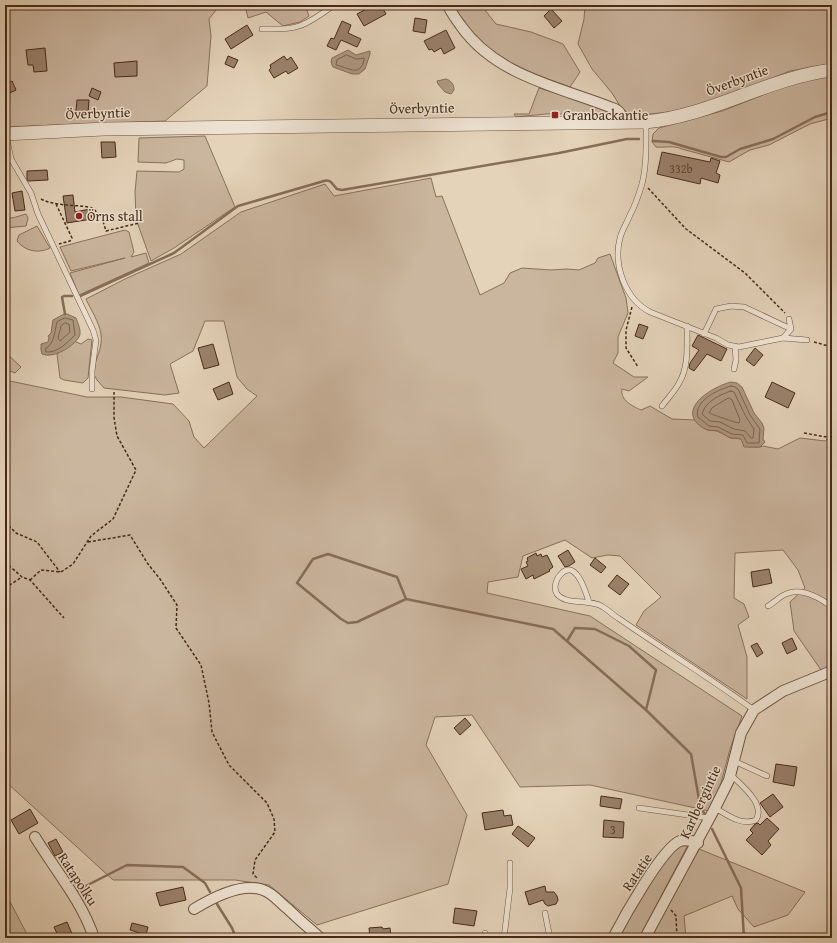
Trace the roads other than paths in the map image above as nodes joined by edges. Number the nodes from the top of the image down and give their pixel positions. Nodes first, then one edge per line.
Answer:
1 (334, 5) edge
2 (448, 5) edge
3 (262, 29) dead end
4 (832, 70) edge
5 (622, 122) junction
6 (646, 122) junction
7 (6, 134) edge
8 (789, 318) road end
9 (687, 326) junction
10 (791, 329) junction
11 (704, 334) junction
12 (784, 338) junction
13 (807, 340) road end
14 (735, 346) junction
15 (734, 369) dead end
16 (92, 389) dead end
17 (662, 406) dead end
18 (589, 602) junction
19 (768, 606) dead end
20 (832, 607) edge
21 (832, 671) edge
22 (754, 710) junction
23 (734, 761) junction
24 (730, 774) junction
25 (767, 776) dead end
26 (639, 808) dead end
27 (716, 808) junction
28 (710, 819) junction
29 (35, 837) dead end
30 (698, 843) junction
31 (510, 863) dead end
32 (194, 909) dead end
33 (545, 913) dead end
34 (94, 938) edge
35 (320, 938) edge
36 (504, 938) edge
37 (550, 938) edge
38 (613, 938) edge
39 (645, 938) edge

1 - 3 lane
2 - 5 street
4 - 6 street, Överbyntie
5 - 6 street, Överbyntie
5 - 7 street, Överbyntie
6 - 9 lane
7 - 16 lane
8 - 10 lane
9 - 11 lane
9 - 17 lane
10 - 11 lane
10 - 12 lane
11 - 14 lane
12 - 13 lane
12 - 14 lane
14 - 15 lane
18 - 18 lane
18 - 22 lane
19 - 20 lane
21 - 22 street, Karlbergintie
22 - 23 street, Karlbergintie
23 - 24 street, Karlbergintie
23 - 25 lane
24 - 27 street, Karlbergintie
24 - 27 lane
26 - 28 lane
27 - 28 street, Karlbergintie
28 - 30 street, Karlbergintie
29 - 34 street, Ratapolku
30 - 38 street, Ratatie
30 - 39 street, Karlbergintie
31 - 36 lane
32 - 35 street
33 - 37 lane

